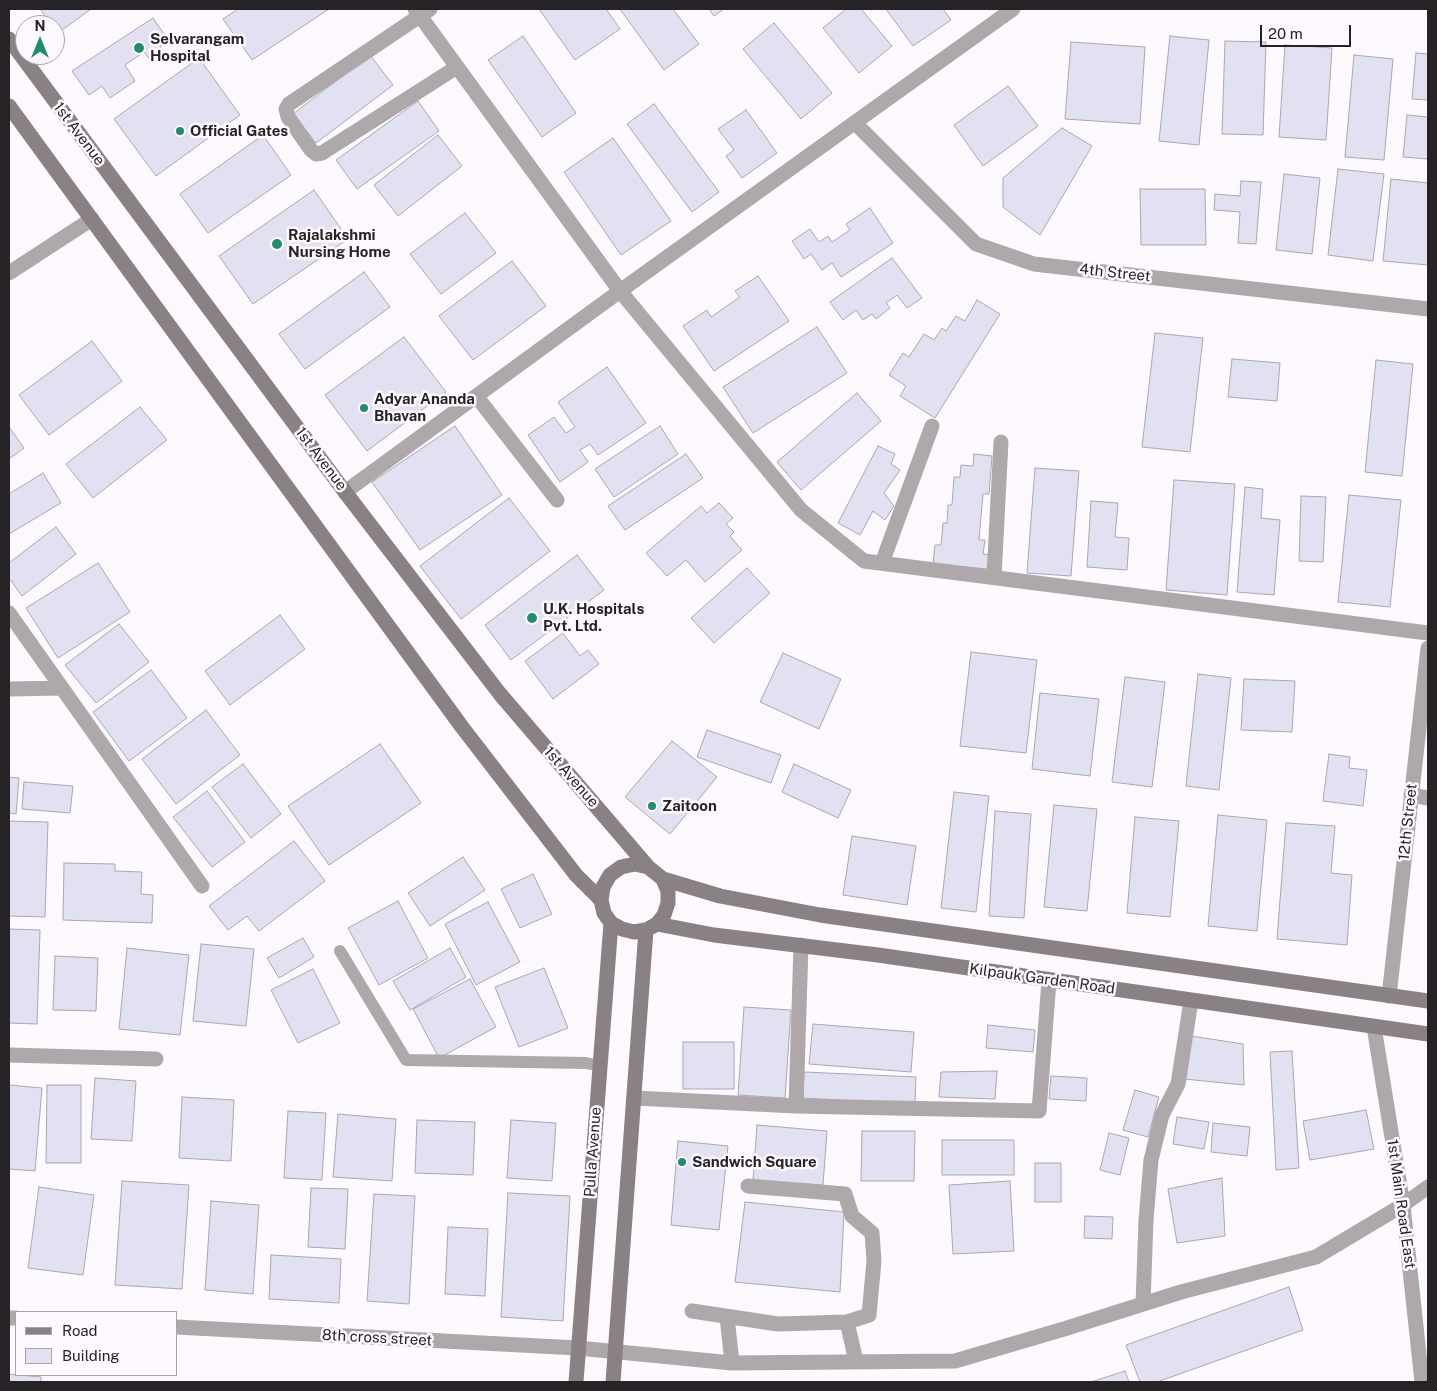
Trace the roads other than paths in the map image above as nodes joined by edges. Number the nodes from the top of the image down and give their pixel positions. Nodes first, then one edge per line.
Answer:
1 (1013, 9) edge
2 (422, 11) edge
3 (9, 39) edge
4 (457, 67) junction
5 (9, 106) edge
6 (854, 123) junction
7 (92, 219) junction
8 (9, 273) edge
9 (620, 291) junction
10 (1428, 309) edge
11 (477, 397) junction
12 (932, 426) dead end
13 (1000, 442) dead end
14 (345, 492) junction
15 (557, 500) dead end
16 (882, 562) junction
17 (994, 577) junction
18 (9, 613) edge
19 (1428, 633) edge
20 (1428, 648) edge
21 (60, 688) junction
22 (9, 690) edge
23 (1411, 796) junction
24 (1428, 798) edge
25 (648, 867) junction
26 (663, 880) junction
27 (202, 886) dead end
28 (601, 900) junction
29 (611, 923) junction
30 (652, 927) junction
31 (801, 945) junction
32 (340, 951) dead end
33 (1049, 981) junction
34 (1389, 996) junction
35 (1191, 1001) junction
36 (1428, 1001) edge
37 (1374, 1027) junction
38 (1428, 1034) edge
39 (9, 1055) edge
40 (156, 1059) dead end
41 (600, 1066) junction
42 (634, 1098) junction
43 (796, 1106) junction
44 (748, 1186) dead end
45 (1428, 1187) edge
46 (1403, 1205) junction
47 (1143, 1304) junction
48 (692, 1311) dead end
49 (727, 1317) junction
50 (847, 1322) junction
51 (178, 1327) edge
52 (578, 1348) junction
53 (615, 1351) junction
54 (856, 1362) junction
55 (732, 1363) junction
56 (576, 1382) edge
57 (613, 1382) edge
58 (1422, 1382) edge

1 - 6 street
2 - 4 street
2 - 4 street
3 - 14 main road, 1st Avenue
4 - 9 street
5 - 7 main road
6 - 9 street
6 - 10 street, 4th Street
7 - 8 street
7 - 28 main road
9 - 11 street
9 - 16 street
11 - 14 street
11 - 15 street
12 - 16 street
13 - 17 street
14 - 25 main road, 1st Avenue
16 - 17 street
17 - 19 street
18 - 21 street
20 - 23 street, 12th Street
21 - 22 street
21 - 27 street
23 - 24 street
23 - 34 street, 12th Street
25 - 26 main road
25 - 28 main road
26 - 30 main road
26 - 34 main road
28 - 29 main road
29 - 30 main road
29 - 41 main road, Pulla Avenue
30 - 31 main road, Kilpauk Garden Road
30 - 42 main road
31 - 33 main road, Kilpauk Garden Road
31 - 43 street
32 - 41 lane
33 - 35 main road, Kilpauk Garden Road
33 - 43 street
34 - 36 main road
35 - 37 main road, Kilpauk Garden Road
35 - 47 street
37 - 38 main road, Kilpauk Garden Road
37 - 46 street, 1st Main Road East
39 - 40 street
41 - 52 main road, Pulla Avenue
42 - 43 street
42 - 53 main road
44 - 50 street
45 - 46 street, 8th cross street
46 - 47 street, 8th cross street
46 - 58 street, 1st Main Road East
47 - 54 street, 8th cross street
48 - 49 street
49 - 50 street
49 - 55 street
50 - 54 street
51 - 52 street, 8th cross street
52 - 53 street, 8th cross street
52 - 56 main road, Pulla Avenue
53 - 55 street, 8th cross street
53 - 57 main road
54 - 55 street, 8th cross street

